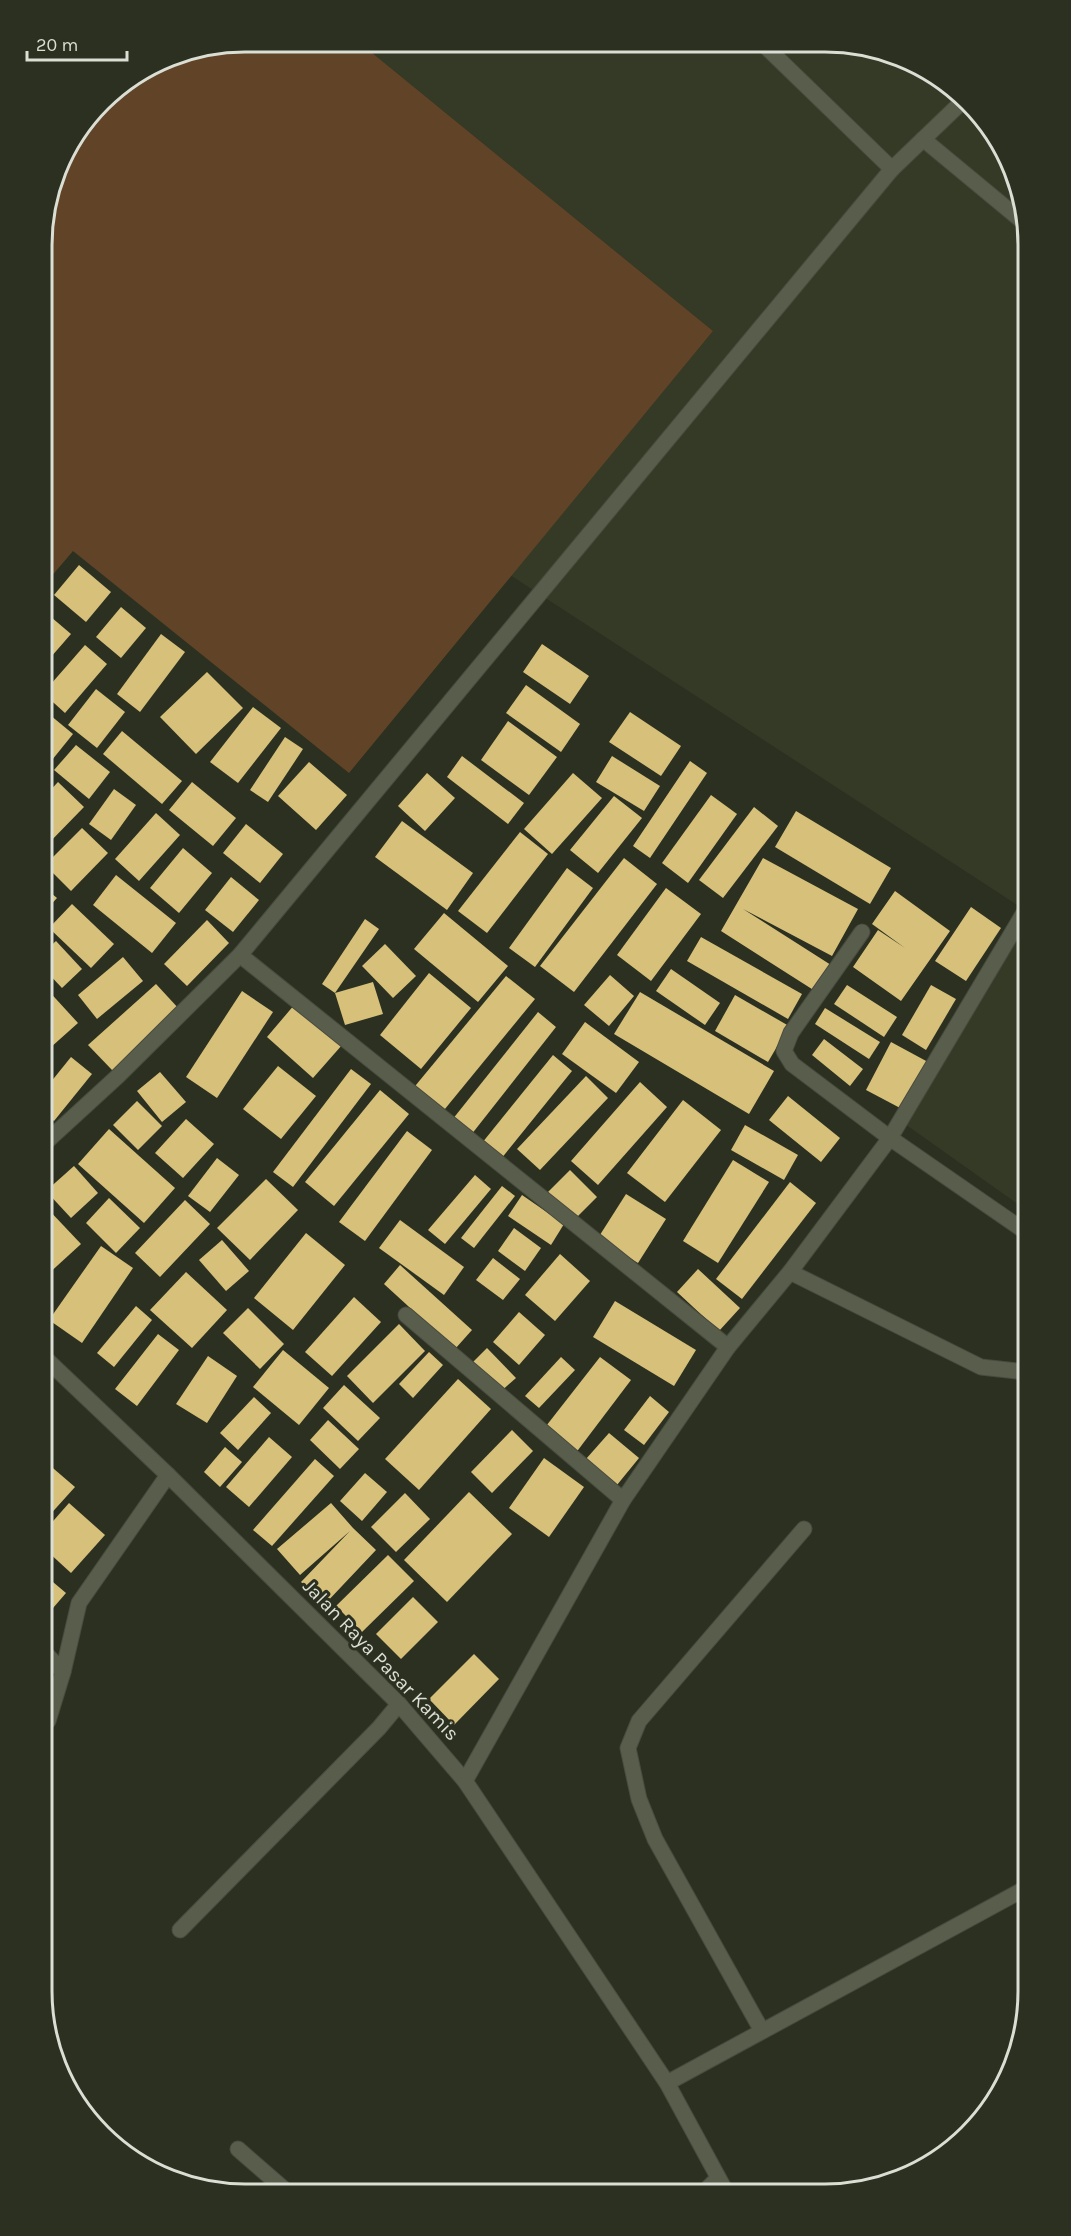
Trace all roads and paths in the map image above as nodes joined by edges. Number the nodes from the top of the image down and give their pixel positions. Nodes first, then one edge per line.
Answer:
1 (771, 52) edge
2 (958, 105) edge
3 (923, 139) junction
4 (892, 169) junction
5 (1016, 216) edge
6 (1018, 921) edge
7 (862, 932) dead end
8 (240, 955) junction
9 (52, 1136) edge
10 (890, 1138) junction
11 (1018, 1226) edge
12 (790, 1272) junction
13 (406, 1315) dead end
14 (728, 1347) junction
15 (52, 1366) edge
16 (1018, 1371) edge
17 (168, 1475) junction
18 (623, 1500) junction
19 (804, 1529) dead end
20 (52, 1660) edge
21 (63, 1672) junction
22 (399, 1704) junction
23 (52, 1707) edge
24 (465, 1781) junction
25 (1018, 1892) edge
26 (180, 1930) dead end
27 (762, 2031) junction
28 (667, 2083) junction
29 (238, 2149) dead end
30 (278, 2184) edge
31 (717, 2184) edge

1 - 4 street
2 - 3 street
3 - 4 street
3 - 5 street
4 - 8 street
6 - 10 street
7 - 10 street
8 - 9 street
8 - 14 street
10 - 11 street
10 - 12 street
12 - 14 street
12 - 16 street
13 - 18 street
14 - 18 street
15 - 17 street, Jalan Raya Pasar Kamis
17 - 21 street
17 - 22 street, Jalan Raya Pasar Kamis
18 - 24 street
19 - 27 street
20 - 21 street
21 - 23 street
22 - 24 street, Jalan Raya Pasar Kamis
22 - 26 street
24 - 28 street, Jalan Raya Pasar Kamis
25 - 27 street
27 - 28 street
28 - 31 street, Jalan Raya Pasar Kamis
29 - 30 street

